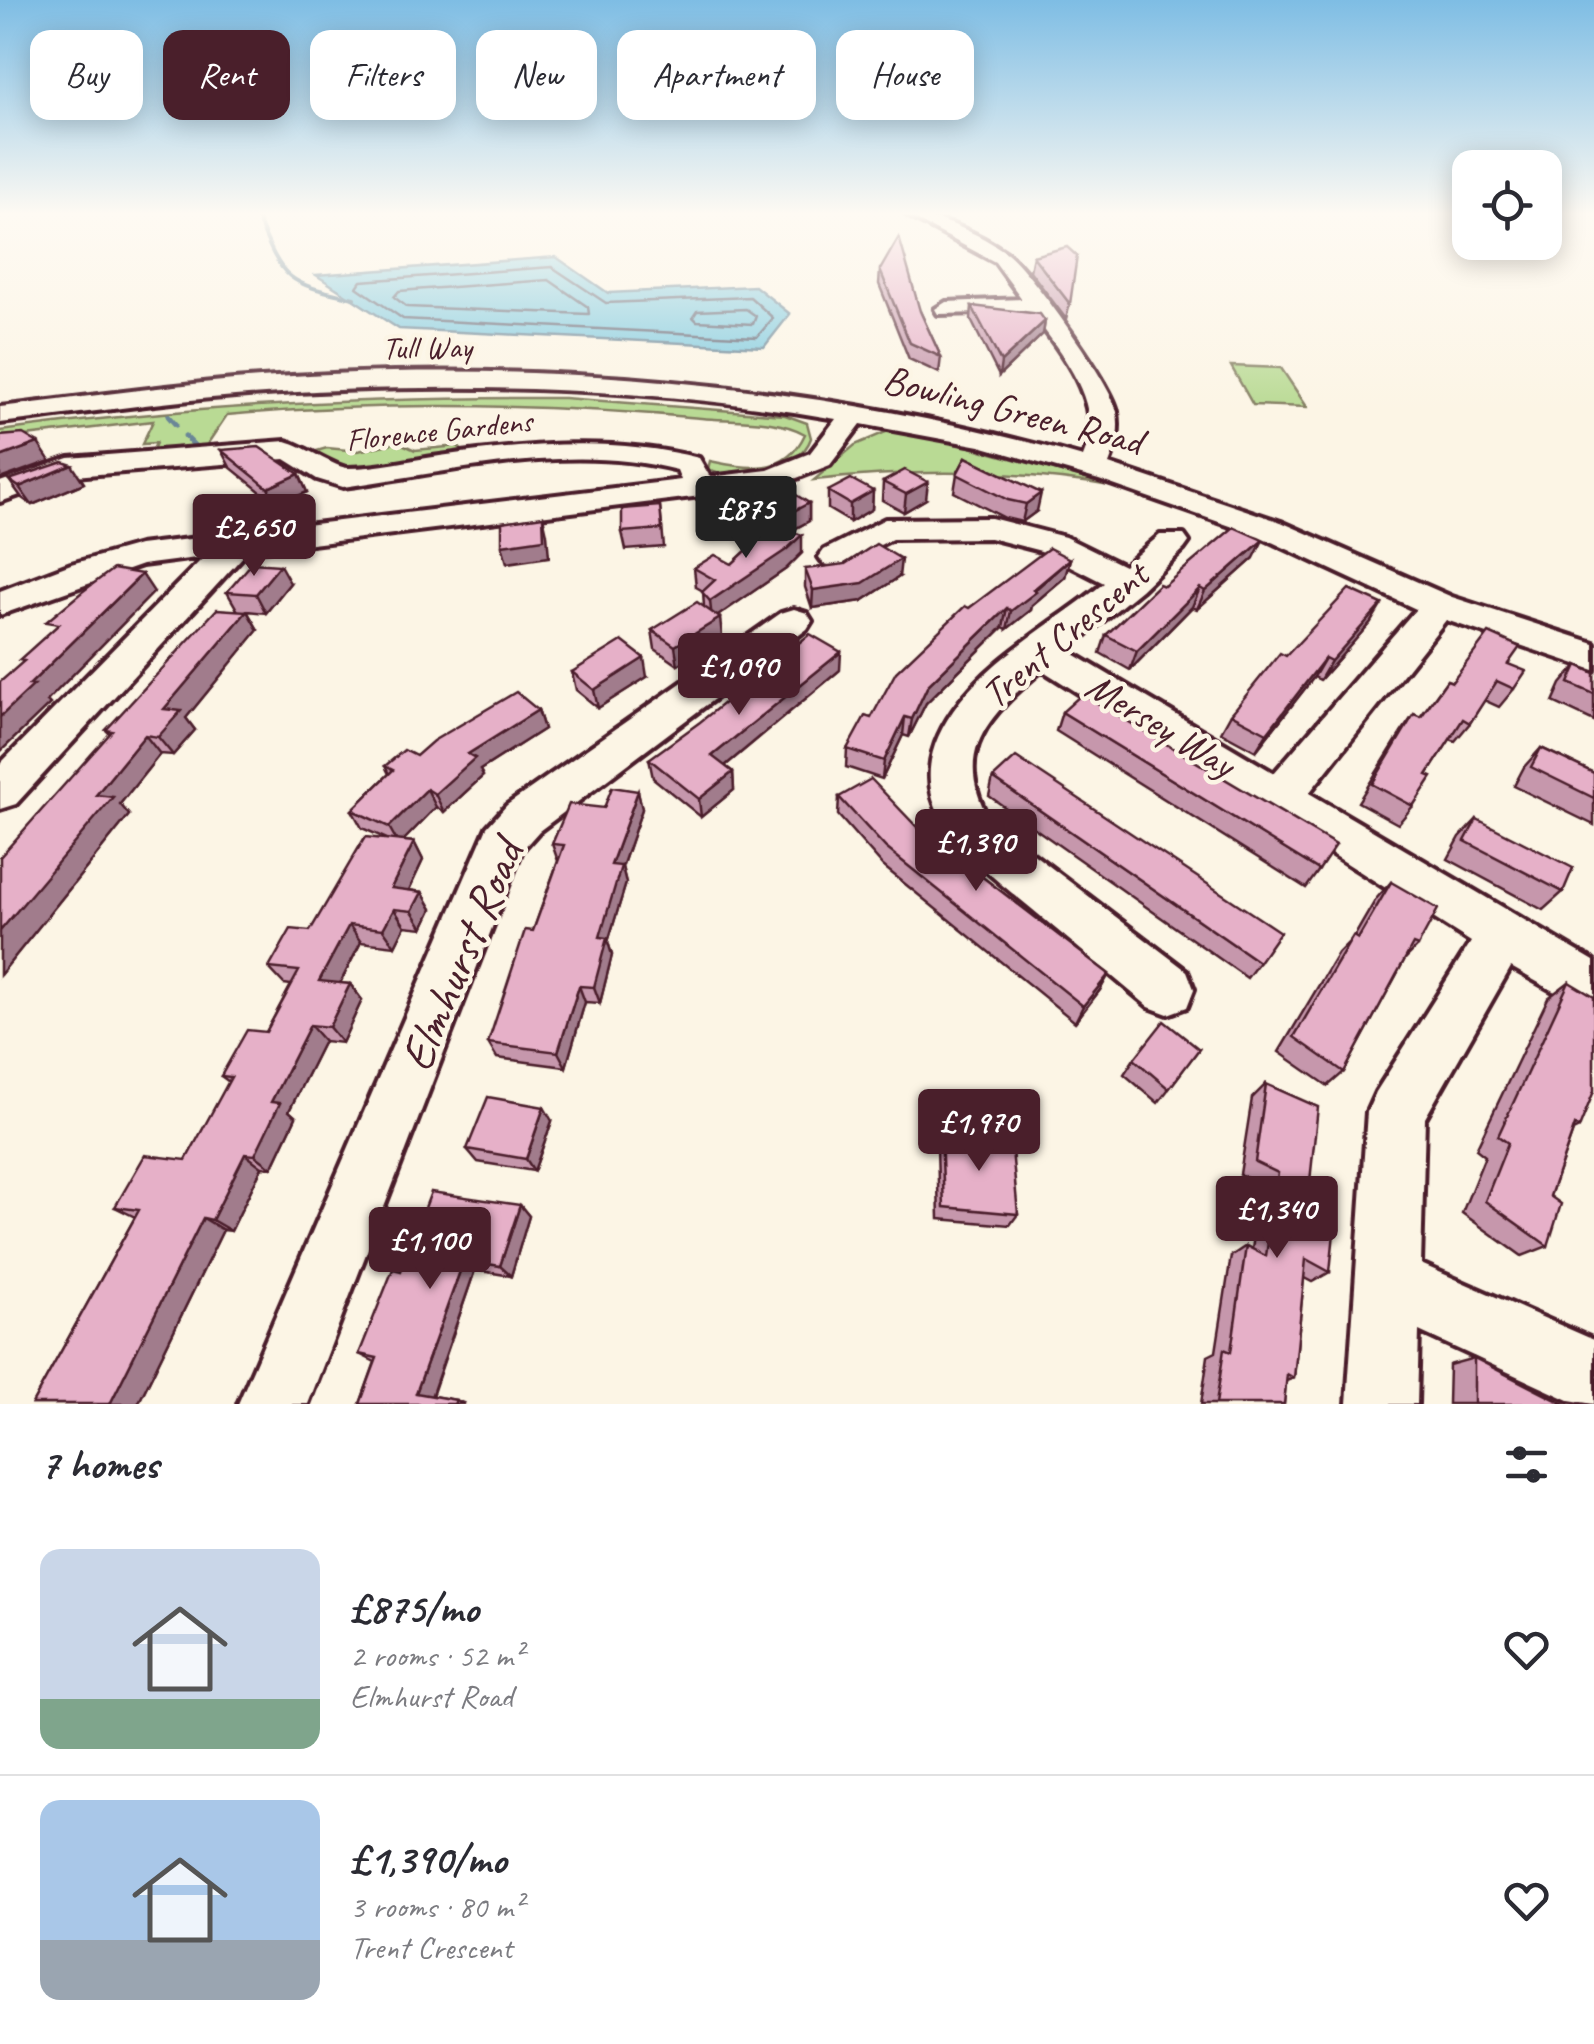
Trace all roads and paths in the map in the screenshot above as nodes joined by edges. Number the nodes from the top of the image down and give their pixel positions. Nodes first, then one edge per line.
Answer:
1 (1020, 281) edge
2 (1039, 305) junction
3 (947, 312) dead end
4 (855, 412) junction
5 (0, 415) edge
6 (1092, 469) junction
7 (700, 489) junction
8 (0, 492) edge
9 (1172, 542) dead end
10 (841, 543) dead end
11 (236, 544) junction
12 (1129, 582) junction
13 (0, 604) edge
14 (1439, 604) junction
15 (772, 627) dead end
16 (1041, 652) junction
17 (1594, 657) edge
18 (0, 792) edge
19 (1282, 796) junction
20 (1504, 935) junction
21 (1594, 988) edge
22 (1168, 989) dead end
23 (1388, 1282) junction
24 (1594, 1375) edge
25 (272, 1404) edge
26 (1382, 1404) edge

1 - 2 street
2 - 3 street
2 - 6 street
4 - 5 street, Tull Way
4 - 6 street, Bowling Green Road
4 - 7 street, Bowling Green Road
6 - 14 street, Bowling Green Road
7 - 8 street, Florence Gardens
7 - 11 street, Bowling Green Road
9 - 12 street, Trent Crescent
10 - 12 street
11 - 13 street, Bowling Green Road
11 - 18 street
12 - 16 street, Trent Crescent
14 - 17 street, Bowling Green Road
14 - 19 street, Mersey Way
15 - 25 street, Elmhurst Road
16 - 19 street, Mersey Way
16 - 22 street, Trent Crescent
19 - 20 street, Mersey Way
20 - 21 street, Mersey Way
20 - 23 street
23 - 24 street
23 - 26 street

